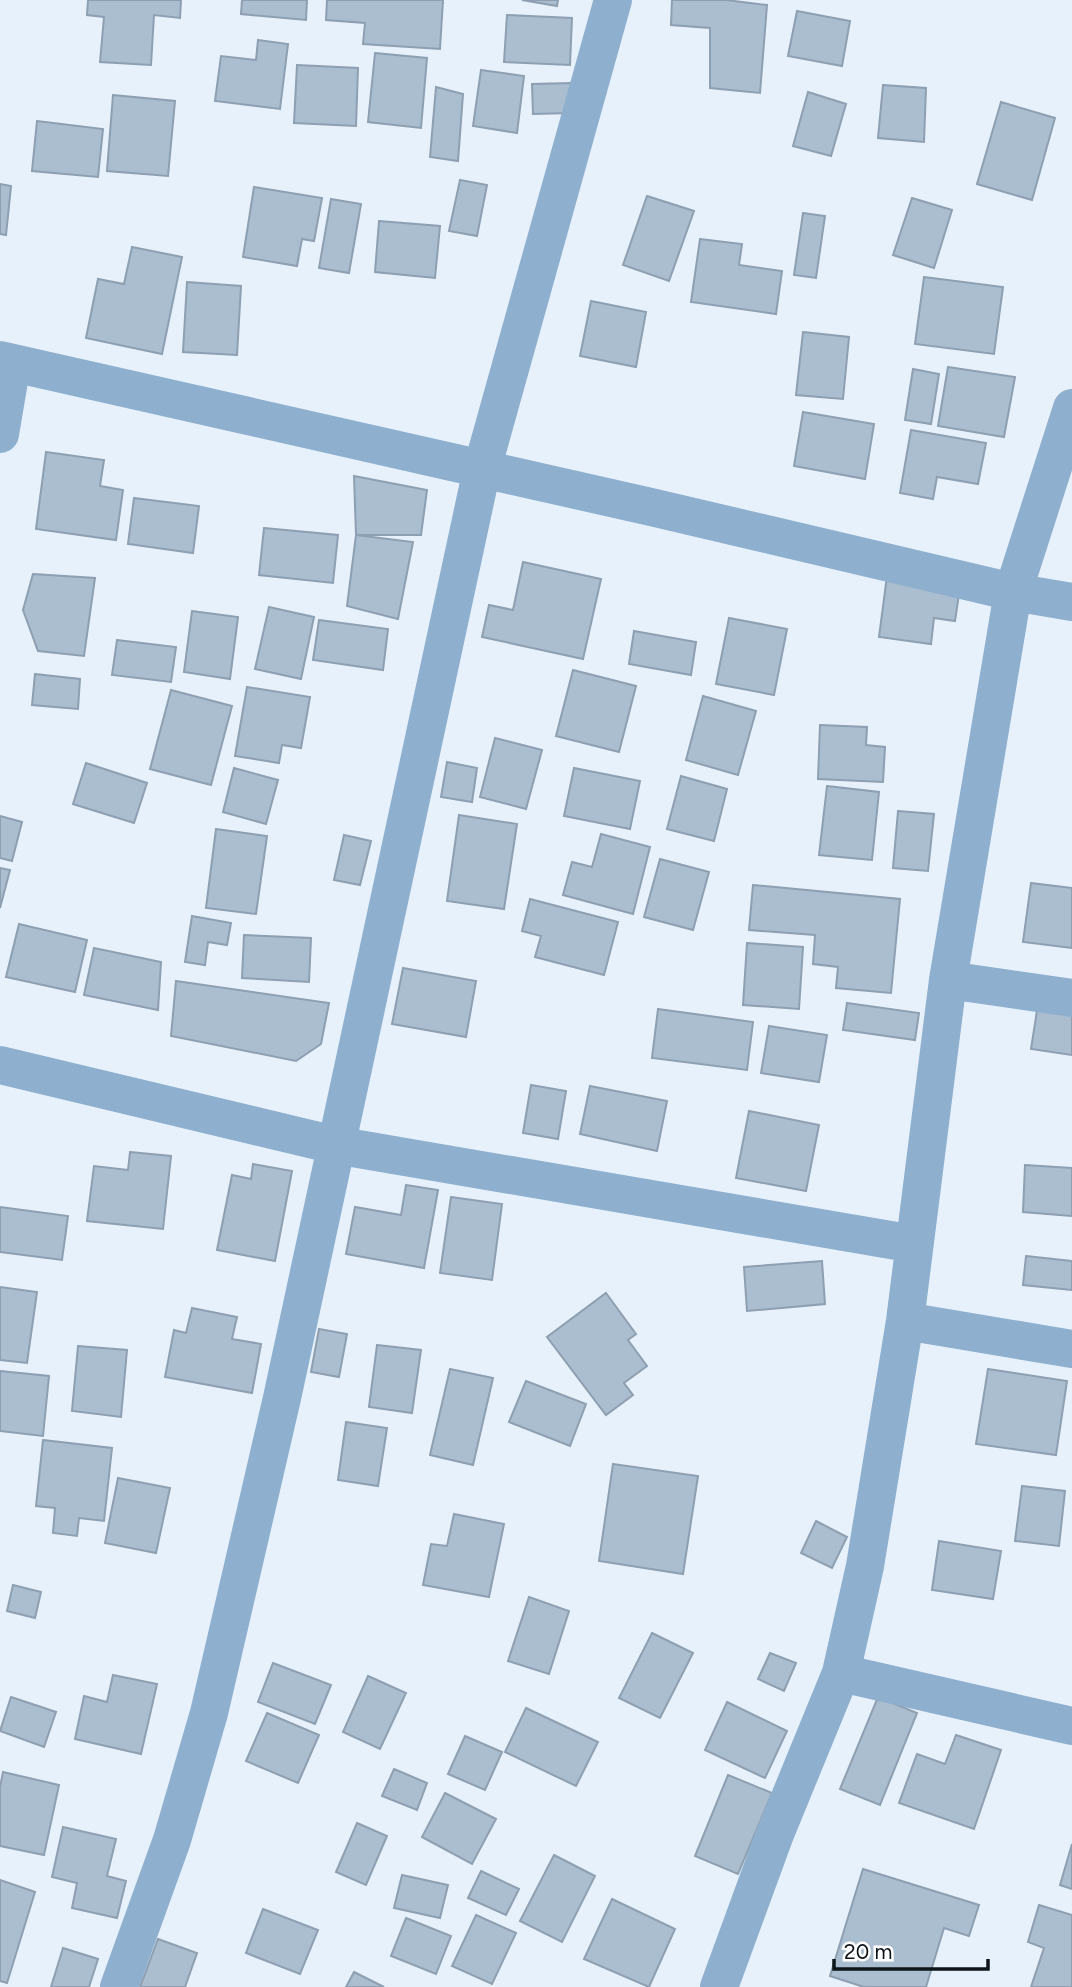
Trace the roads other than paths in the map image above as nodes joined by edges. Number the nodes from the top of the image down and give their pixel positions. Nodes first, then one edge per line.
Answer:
1 (613, 0) edge
2 (6, 361) edge
3 (1072, 408) edge
4 (0, 434) edge
5 (482, 469) junction
6 (1013, 592) junction
7 (1072, 602) edge
8 (948, 980) junction
9 (1072, 998) edge
10 (0, 1065) edge
11 (335, 1145) junction
12 (914, 1244) junction
13 (905, 1321) junction
14 (1072, 1349) edge
15 (841, 1673) junction
16 (1072, 1726) edge
17 (119, 1987) edge
18 (719, 1987) edge

1 - 5 street
2 - 4 street
2 - 5 street
3 - 6 street
5 - 6 street
5 - 11 street
6 - 7 street
6 - 8 street
8 - 9 street
8 - 12 street
10 - 11 street
11 - 12 street
11 - 17 street
12 - 13 street
13 - 14 street
13 - 15 street
15 - 16 street
15 - 18 street

